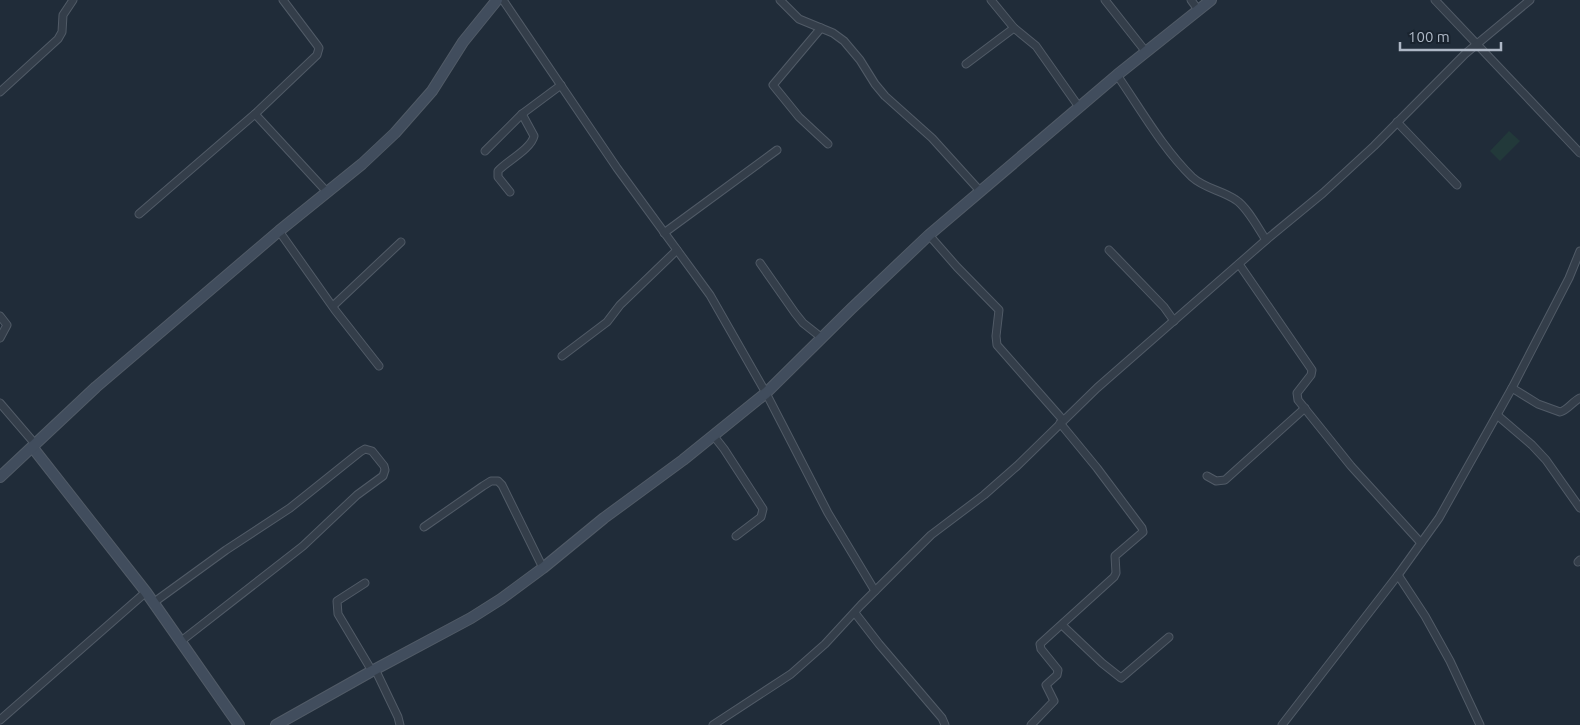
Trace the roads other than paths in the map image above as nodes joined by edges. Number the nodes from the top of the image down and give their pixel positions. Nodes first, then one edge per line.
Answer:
1 (74, 0) edge
2 (283, 0) edge
3 (498, 0) edge
4 (503, 0) edge
5 (780, 0) edge
6 (991, 0) edge
7 (1106, 0) edge
8 (1191, 0) edge
9 (1211, 0) edge
10 (1435, 0) edge
11 (1530, 0) edge
12 (1199, 11) junction
13 (821, 28) junction
14 (1014, 28) junction
15 (1476, 44) junction
16 (1146, 52) junction
17 (966, 64) dead end
18 (1117, 75) junction
19 (561, 85) junction
20 (0, 92) edge
21 (1079, 107) junction
22 (255, 114) junction
23 (522, 114) junction
24 (1397, 122) junction
25 (828, 144) dead end
26 (777, 150) dead end
27 (485, 152) dead end
28 (1580, 153) edge
29 (1458, 185) dead end
30 (980, 191) junction
31 (327, 192) junction
32 (510, 192) dead end
33 (139, 214) dead end
34 (279, 231) junction
35 (664, 233) junction
36 (929, 235) junction
37 (1266, 240) junction
38 (401, 242) dead end
39 (677, 250) junction
40 (1109, 250) dead end
41 (1580, 251) edge
42 (760, 264) dead end
43 (1239, 264) junction
44 (332, 306) junction
45 (0, 316) edge
46 (1174, 321) junction
47 (0, 338) edge
48 (822, 338) junction
49 (562, 356) dead end
50 (379, 366) dead end
51 (1512, 388) junction
52 (766, 393) junction
53 (1580, 398) edge
54 (0, 403) edge
55 (1305, 408) junction
56 (1497, 415) junction
57 (1061, 421) junction
58 (713, 435) junction
59 (34, 446) junction
60 (1207, 476) dead end
61 (0, 477) edge
62 (1580, 508) edge
63 (424, 527) dead end
64 (736, 536) dead end
65 (1421, 543) junction
66 (543, 568) junction
67 (1398, 575) junction
68 (365, 583) dead end
69 (875, 591) junction
70 (146, 592) junction
71 (153, 603) junction
72 (855, 612) junction
73 (1062, 625) junction
74 (1170, 637) dead end
75 (180, 642) junction
76 (373, 670) junction
77 (0, 720) edge
78 (239, 725) edge
79 (276, 725) edge
80 (400, 725) edge
81 (713, 725) edge
82 (945, 725) edge
83 (1032, 725) edge
84 (1282, 725) edge
85 (1480, 725) edge

1 - 20 street
2 - 22 street
3 - 31 street
4 - 19 street
5 - 13 street
6 - 14 street
7 - 16 street
8 - 12 street
9 - 12 street
10 - 15 street
11 - 15 street
12 - 16 street
13 - 25 street
13 - 30 street
14 - 17 street
14 - 21 street
15 - 24 street
15 - 28 street
16 - 18 street
18 - 21 street
18 - 37 street
19 - 23 street
19 - 35 street
21 - 30 street
22 - 31 street
22 - 33 street
23 - 27 street
23 - 32 street
24 - 29 street
24 - 37 street
26 - 35 street
30 - 36 street
31 - 34 street
34 - 44 street
34 - 59 street
35 - 39 street
36 - 48 street
36 - 57 street
37 - 43 street
38 - 44 street
39 - 49 street
39 - 52 street
40 - 46 street
41 - 51 street
42 - 48 street
43 - 46 street
43 - 55 street
44 - 50 street
45 - 47 street
46 - 57 street
48 - 52 street
51 - 53 street
51 - 56 street
52 - 58 street
52 - 69 street
54 - 59 street
55 - 60 street
55 - 65 street
56 - 62 street
56 - 65 street
57 - 69 street
57 - 73 street
58 - 64 street
58 - 66 street
59 - 61 street
59 - 70 street
63 - 66 street
65 - 67 street
66 - 76 street
67 - 84 street
67 - 85 street
68 - 76 street
69 - 72 street
70 - 71 street
70 - 77 street
71 - 75 street
71 - 75 street
72 - 81 street
72 - 82 street
73 - 74 street
73 - 83 street
75 - 78 street
76 - 79 street
76 - 80 street

